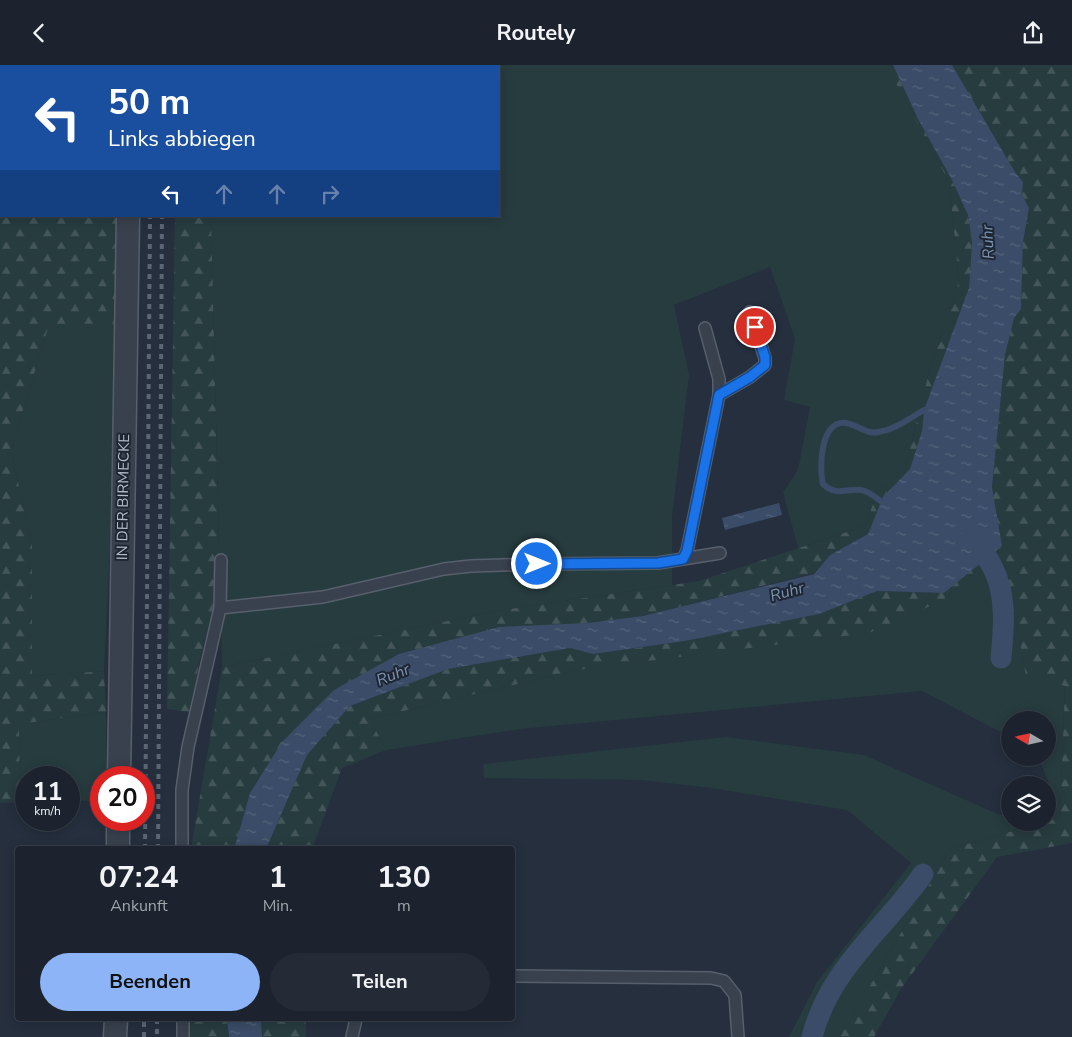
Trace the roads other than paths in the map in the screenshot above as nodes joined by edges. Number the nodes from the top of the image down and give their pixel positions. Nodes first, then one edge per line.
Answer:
1 (128, 217) edge
2 (750, 312) dead end
3 (705, 328) dead end
4 (719, 395) junction
5 (720, 553) dead end
6 (683, 559) junction
7 (221, 560) dead end
8 (220, 608) junction
9 (119, 766) edge
10 (118, 831) edge
11 (118, 846) edge
12 (182, 846) edge
13 (515, 976) edge
14 (116, 1021) edge
15 (183, 1021) edge
16 (356, 1021) edge
17 (115, 1037) edge
18 (183, 1037) edge
19 (352, 1037) edge
20 (738, 1037) edge

1 - 9 street, IN DER BIRMECKE
2 - 4 lane
3 - 4 lane
4 - 6 lane
5 - 6 lane
6 - 8 lane
7 - 8 lane
8 - 12 lane
10 - 11 street
13 - 20 lane
14 - 17 street
15 - 18 lane
16 - 19 lane

